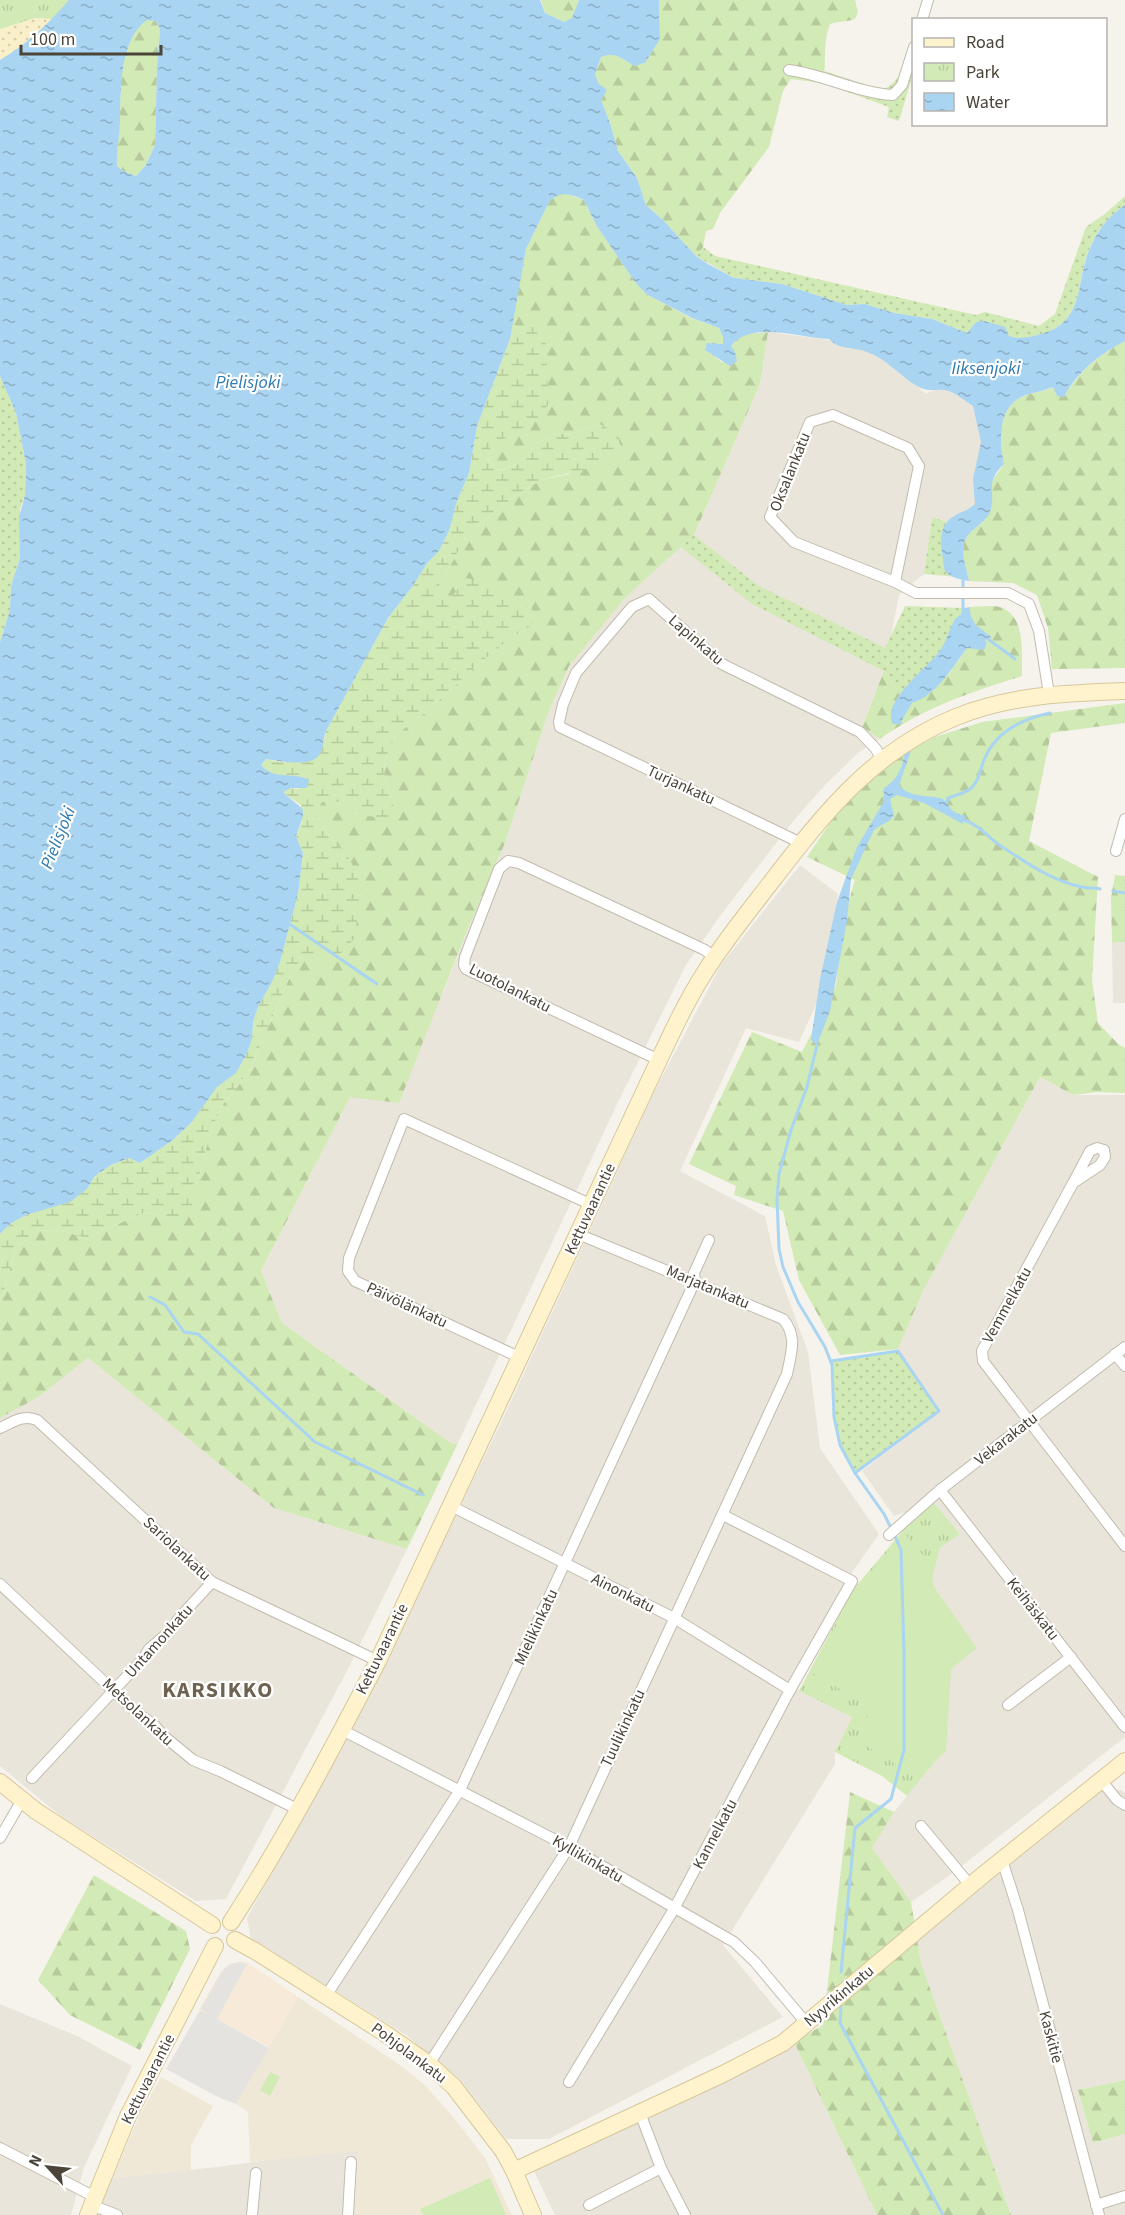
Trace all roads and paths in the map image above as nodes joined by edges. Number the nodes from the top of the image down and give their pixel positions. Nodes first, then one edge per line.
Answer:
1 (928, 0) edge
2 (923, 18) edge
3 (912, 53) edge
4 (789, 70) dead end
5 (894, 582) junction
6 (1125, 691) edge
7 (1049, 694) junction
8 (560, 727) joint
9 (882, 760) junction
10 (1125, 819) edge
11 (801, 843) junction
12 (1116, 851) dead end
13 (714, 957) junction
14 (659, 1060) junction
15 (1073, 1183) dead end
16 (592, 1205) junction
17 (578, 1234) junction
18 (709, 1240) dead end
19 (695, 1281) junction
20 (1125, 1347) edge
21 (1116, 1354) junction
22 (521, 1358) junction
23 (1125, 1366) edge
24 (787, 1374) joint
25 (1028, 1421) junction
26 (0, 1428) edge
27 (940, 1490) junction
28 (451, 1506) junction
29 (723, 1515) junction
30 (889, 1535) dead end
31 (1125, 1546) edge
32 (566, 1564) junction
33 (212, 1582) junction
34 (0, 1584) edge
35 (674, 1618) junction
36 (1071, 1657) junction
37 (378, 1661) junction
38 (114, 1689) junction
39 (790, 1690) junction
40 (1008, 1705) dead end
41 (1125, 1727) edge
42 (342, 1730) junction
43 (1125, 1761) edge
44 (32, 1778) dead end
45 (1101, 1780) junction
46 (0, 1782) edge
47 (460, 1790) junction
48 (22, 1800) junction
49 (1125, 1805) edge
50 (297, 1809) junction
51 (921, 1826) dead end
52 (0, 1838) edge
53 (569, 1847) junction
54 (1002, 1860) junction
55 (970, 1885) junction
56 (674, 1909) junction
57 (231, 1922) junction
58 (212, 1924) junction
59 (235, 1940) junction
60 (215, 1946) junction
61 (326, 1996) junction
62 (807, 2024) junction
63 (429, 2064) junction
64 (569, 2082) dead end
65 (640, 2113) junction
66 (0, 2148) edge
67 (351, 2162) dead end
68 (661, 2168) junction
69 (514, 2171) junction
70 (256, 2173) dead end
71 (1125, 2196) edge
72 (590, 2205) dead end
73 (94, 2207) edge
74 (1097, 2210) edge
75 (117, 2215) edge
76 (252, 2215) edge
77 (348, 2215) edge
78 (533, 2215) edge
79 (684, 2215) edge

1 - 2 street
3 - 4 street
5 - 5 street, Oksalankatu
5 - 7 street, Oksalankatu
6 - 7 street, Kettuvaarantie
7 - 9 street, Kettuvaarantie
8 - 9 street, Lapinkatu
8 - 11 street, Turjankatu
9 - 11 street, Kettuvaarantie
10 - 12 street
11 - 13 street, Kettuvaarantie
13 - 14 street, Kettuvaarantie
13 - 14 street, Luotolankatu
14 - 16 street, Kettuvaarantie
15 - 25 street, Vemmelkatu
16 - 17 street, Kettuvaarantie
16 - 22 street, Päivölänkatu
17 - 19 street, Marjatankatu
17 - 22 street, Kettuvaarantie
18 - 19 street, Mielikinkatu
19 - 24 street, Marjatankatu
19 - 32 street, Mielikinkatu
20 - 21 street, Vekarakatu
21 - 23 street
21 - 25 street, Vekarakatu
22 - 28 street, Kettuvaarantie
24 - 29 street, Tuulikinkatu
25 - 27 street, Vekarakatu
25 - 31 street, Vemmelkatu
26 - 33 street, Sariolankatu
27 - 30 street, Vekarakatu
27 - 36 street, Keihäskatu
28 - 32 street, Ainonkatu
28 - 37 street, Kettuvaarantie
29 - 35 street, Tuulikinkatu
29 - 39 street, Kannelkatu
32 - 35 street, Ainonkatu
32 - 47 street, Mielikinkatu
33 - 37 street, Sariolankatu
33 - 38 street, Untamonkatu
34 - 38 street, Metsolankatu
35 - 39 street, Ainonkatu
35 - 53 street, Tuulikinkatu
36 - 40 street
36 - 41 street, Keihäskatu
37 - 42 street, Kettuvaarantie
38 - 44 street, Untamonkatu
38 - 50 street, Metsolankatu
39 - 56 street, Kannelkatu
42 - 47 street, Kyllikinkatu
42 - 50 street, Kettuvaarantie
43 - 45 street, Nyyrikinkatu
45 - 49 street
45 - 54 street, Nyyrikinkatu
46 - 48 street
47 - 53 street, Kyllikinkatu
47 - 61 street, Mielikinkatu
48 - 52 street
48 - 58 street
50 - 57 street, Kettuvaarantie
51 - 55 street
53 - 56 street, Kyllikinkatu
53 - 63 street, Tuulikinkatu
54 - 55 street, Nyyrikinkatu
54 - 74 street, Kaskitie
55 - 62 street, Nyyrikinkatu
56 - 62 street, Kyllikinkatu
56 - 64 street, Kannelkatu
57 - 58 street
57 - 59 street
58 - 60 street
59 - 60 street
59 - 61 street, Pohjolankatu
60 - 73 street, Kettuvaarantie
61 - 63 street, Pohjolankatu
62 - 65 street, Nyyrikinkatu
63 - 69 street, Pohjolankatu
65 - 68 street
65 - 69 street, Nyyrikinkatu
66 - 73 street
67 - 77 street
68 - 72 street
68 - 79 street
69 - 78 street, Pohjolankatu
70 - 76 street
71 - 74 street
73 - 75 street

